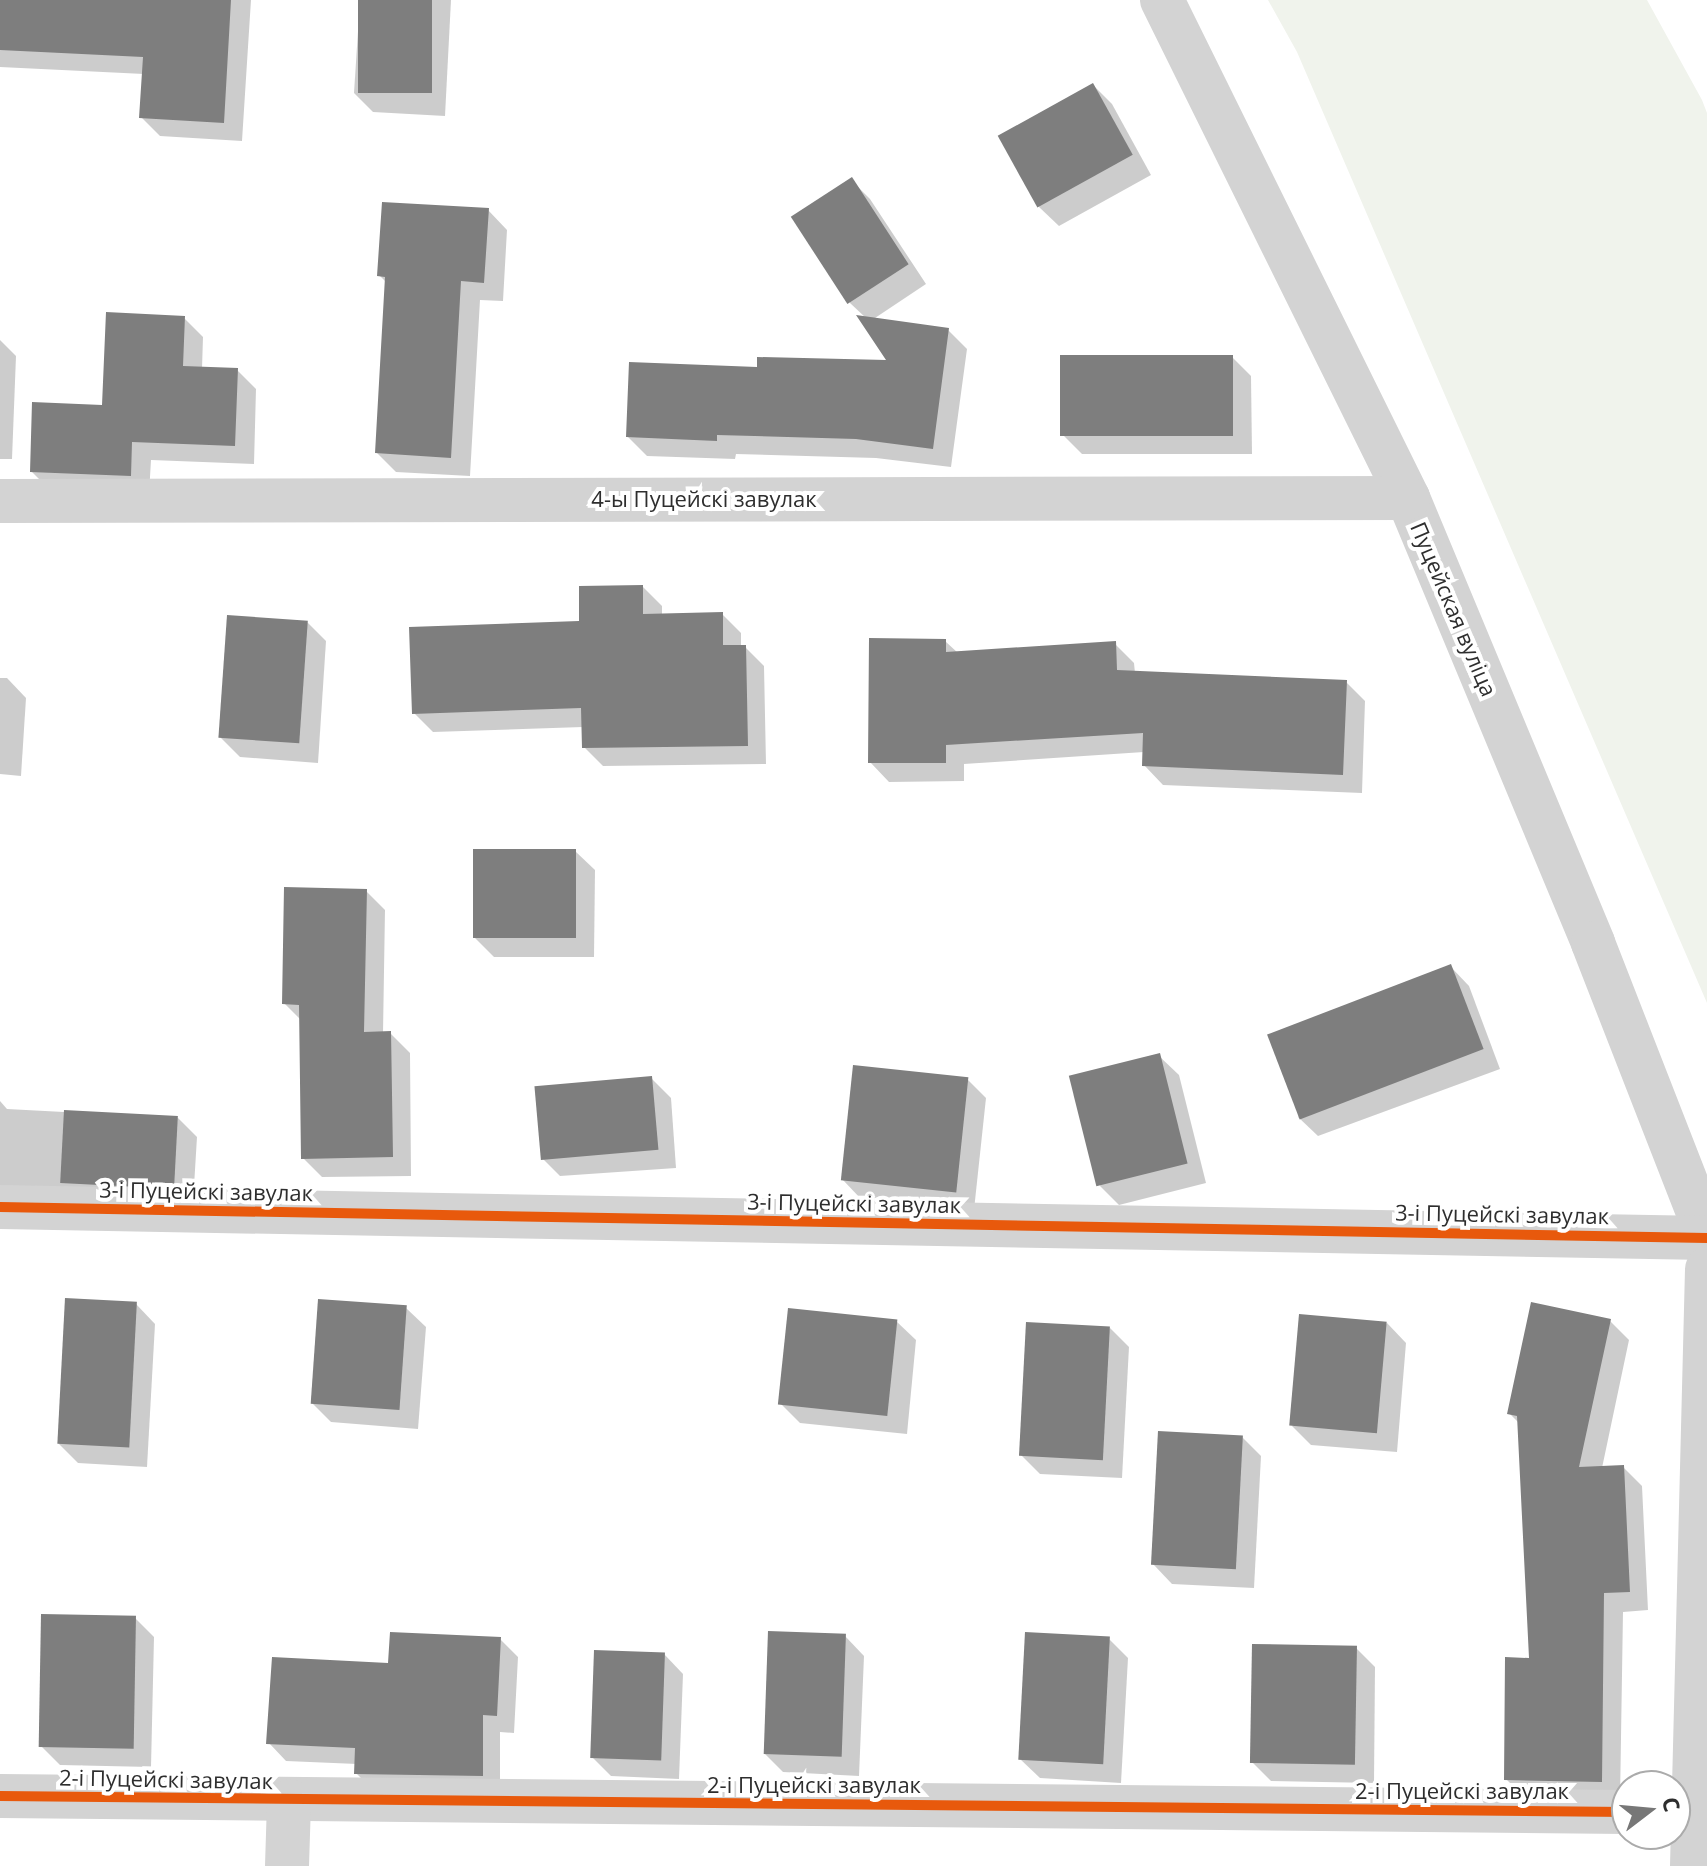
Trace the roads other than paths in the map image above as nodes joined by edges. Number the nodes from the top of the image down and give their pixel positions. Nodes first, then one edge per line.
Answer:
1 (1162, 0) edge
2 (1408, 498) junction
3 (0, 501) edge
4 (0, 1207) edge
5 (1707, 1237) edge
6 (1707, 1269) edge
7 (1685, 1770) edge
8 (0, 1796) edge
9 (289, 1801) junction
10 (1611, 1812) edge
11 (287, 1866) edge

1 - 2 street, Пуцейская вуліца
2 - 3 street, 4-ы Пуцейскі завулак
2 - 5 street, Пуцейская вуліца
4 - 5 street, 3-і Пуцейскі завулак
6 - 7 street
8 - 9 street, 2-і Пуцейскі завулак
9 - 10 street, 2-і Пуцейскі завулак
9 - 11 street

